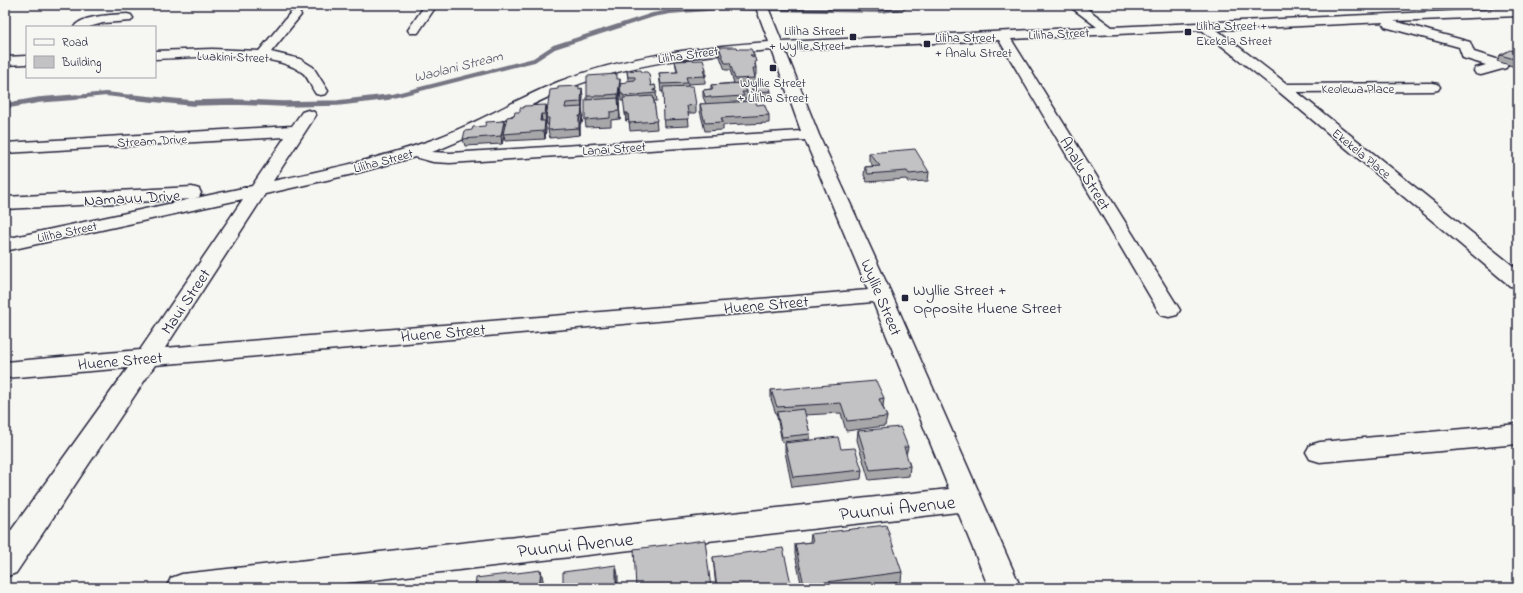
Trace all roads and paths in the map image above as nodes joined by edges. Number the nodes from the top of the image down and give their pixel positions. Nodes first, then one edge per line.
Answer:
1 (431, 5) edge
2 (1074, 5) edge
3 (1385, 7) dead end
4 (762, 8) edge
5 (1518, 12) edge
6 (1497, 13) junction
7 (296, 15) dead end
8 (1419, 16) junction
9 (127, 18) dead end
10 (1371, 19) junction
11 (1518, 20) edge
12 (81, 26) edge
13 (1206, 27) junction
14 (414, 30) dead end
15 (1110, 31) junction
16 (1003, 36) junction
17 (776, 46) junction
18 (262, 55) junction
19 (1446, 55) dead end
20 (156, 56) edge
21 (1468, 56) junction
22 (26, 60) edge
23 (5, 61) edge
24 (1481, 72) dead end
25 (1433, 87) dead end
26 (1283, 88) junction
27 (321, 91) dead end
28 (303, 123) joint
29 (812, 135) junction
30 (5, 148) edge
31 (417, 151) junction
32 (259, 190) junction
33 (5, 203) edge
34 (5, 245) edge
35 (1518, 281) edge
36 (881, 295) junction
37 (1169, 310) dead end
38 (147, 358) junction
39 (5, 370) edge
40 (1518, 434) edge
41 (1320, 452) dead end
42 (967, 499) junction
43 (5, 564) edge
44 (182, 588) edge
45 (1005, 588) edge

1 - 14 street
2 - 15 street
3 - 8 street
4 - 17 street, Wyllie Street
5 - 6 street, Liliha Street
6 - 8 street, Liliha Street
6 - 11 street
7 - 18 street
8 - 10 street, Liliha Street
9 - 12 street
10 - 13 street, Liliha Street
10 - 21 street
13 - 15 street, Liliha Street
13 - 26 street, Ekekela Place
15 - 16 street, Liliha Street
16 - 17 street, Liliha Street
16 - 37 street, Analu Street
17 - 29 street, Wyllie Street
17 - 31 street, Liliha Street
18 - 20 street, Luakini Street
18 - 27 street, Luakini Street
19 - 21 street
21 - 24 street
22 - 23 street
25 - 26 street, Keolewa Place
26 - 35 street, Ekekela Place
28 - 30 street, Stream Drive
28 - 32 street, Maui Street
29 - 31 street, Lanai Street
29 - 36 street, Wyllie Street
31 - 32 street, Liliha Street
32 - 33 street, Namauu Drive
32 - 34 street, Liliha Street
32 - 38 street, Maui Street
36 - 38 street, Huene Street
36 - 42 street, Wyllie Street
38 - 39 street, Huene Street
38 - 43 street, Maui Street
40 - 41 street
42 - 44 street, Puunui Avenue
42 - 45 street, Wyllie Street

